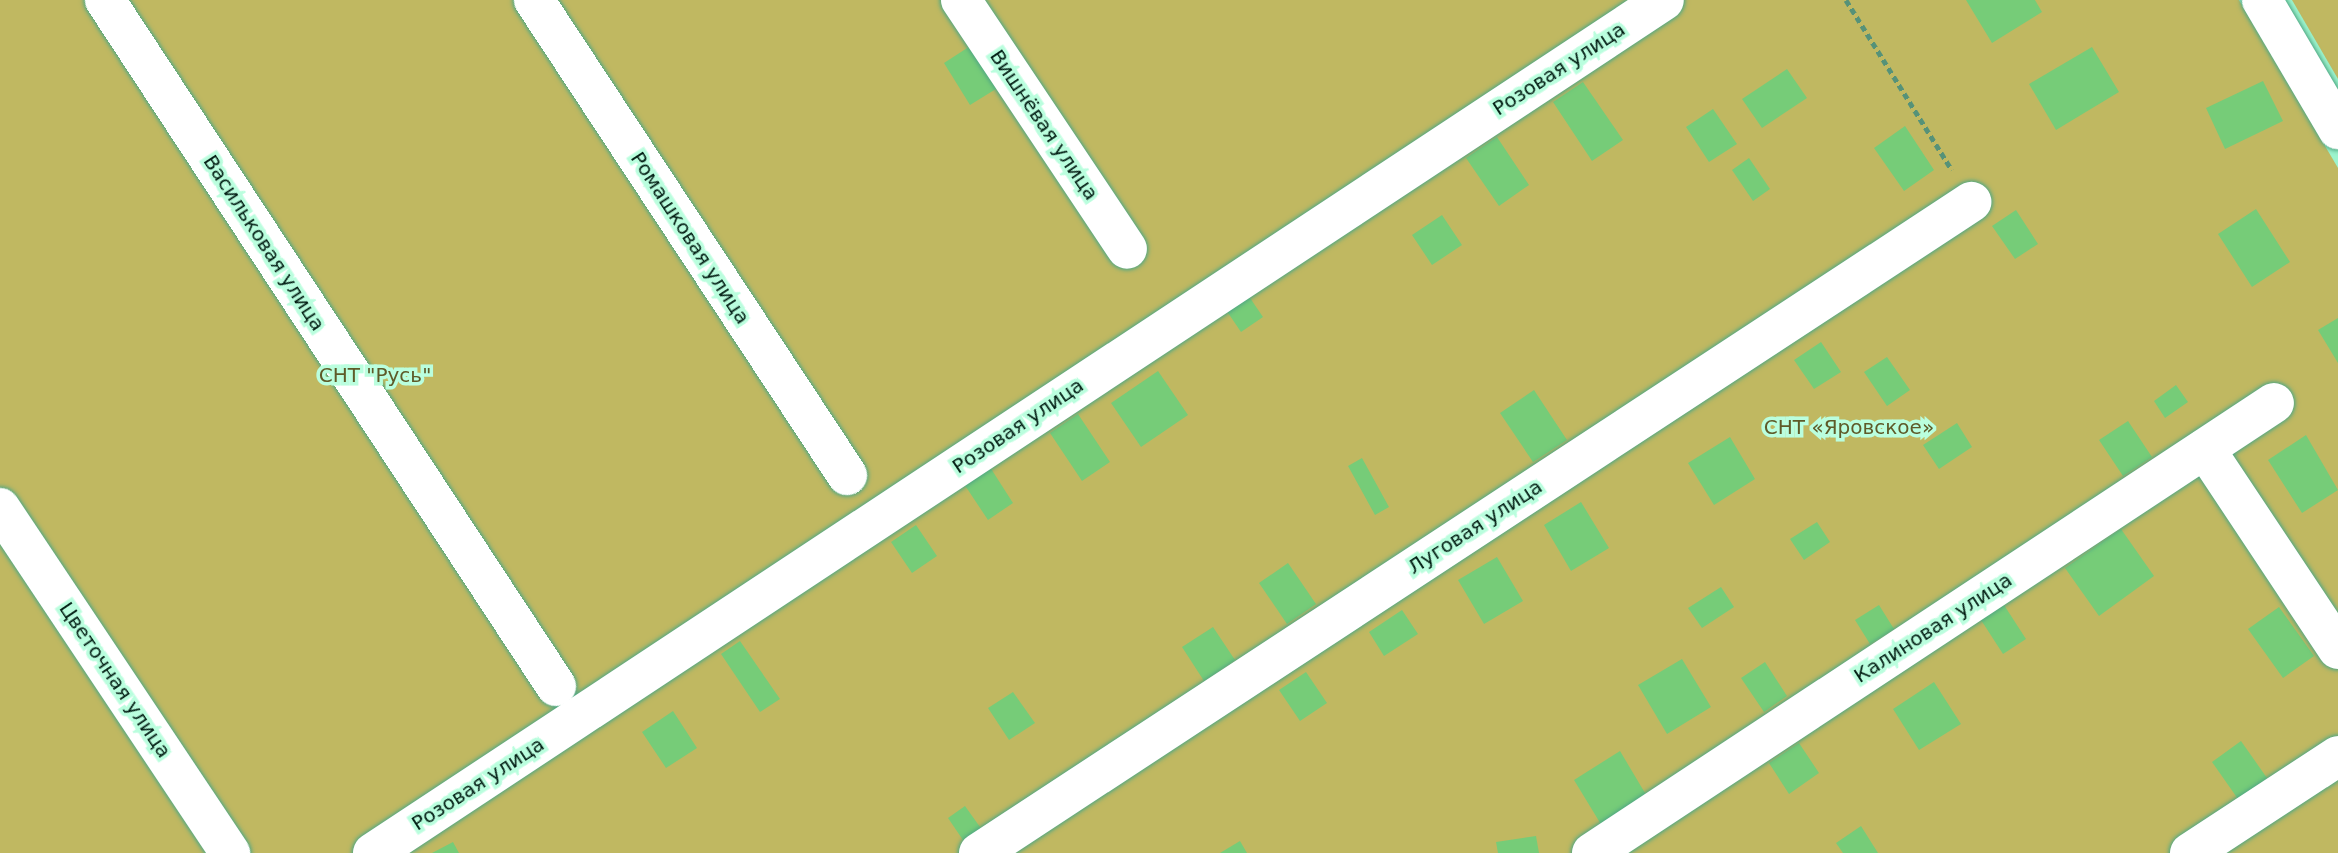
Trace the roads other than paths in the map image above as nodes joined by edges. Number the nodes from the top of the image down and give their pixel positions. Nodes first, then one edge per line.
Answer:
1 (105, 0) edge
2 (534, 0) edge
3 (961, 0) edge
4 (1664, 0) edge
5 (2262, 0) edge
6 (2338, 129) edge
7 (1971, 202) road end
8 (1127, 249) dead end
9 (2274, 403) dead end
10 (2205, 449) junction
11 (847, 475) dead end
12 (0, 508) edge
13 (2338, 649) edge
14 (556, 686) dead end
15 (2338, 756) edge
16 (230, 853) edge
17 (373, 853) edge
18 (979, 853) edge
19 (1592, 853) edge
20 (2190, 853) edge

1 - 14 street, Васильковая улица
2 - 11 street, Ромашковая улица
3 - 8 street, Вишнёвая улица
4 - 17 street, Розовая улица
5 - 6 street
7 - 18 street, Луговая улица
9 - 10 street, Калиновая улица
10 - 13 street
10 - 19 street, Калиновая улица
12 - 16 street, Цветочная улица
15 - 20 street

